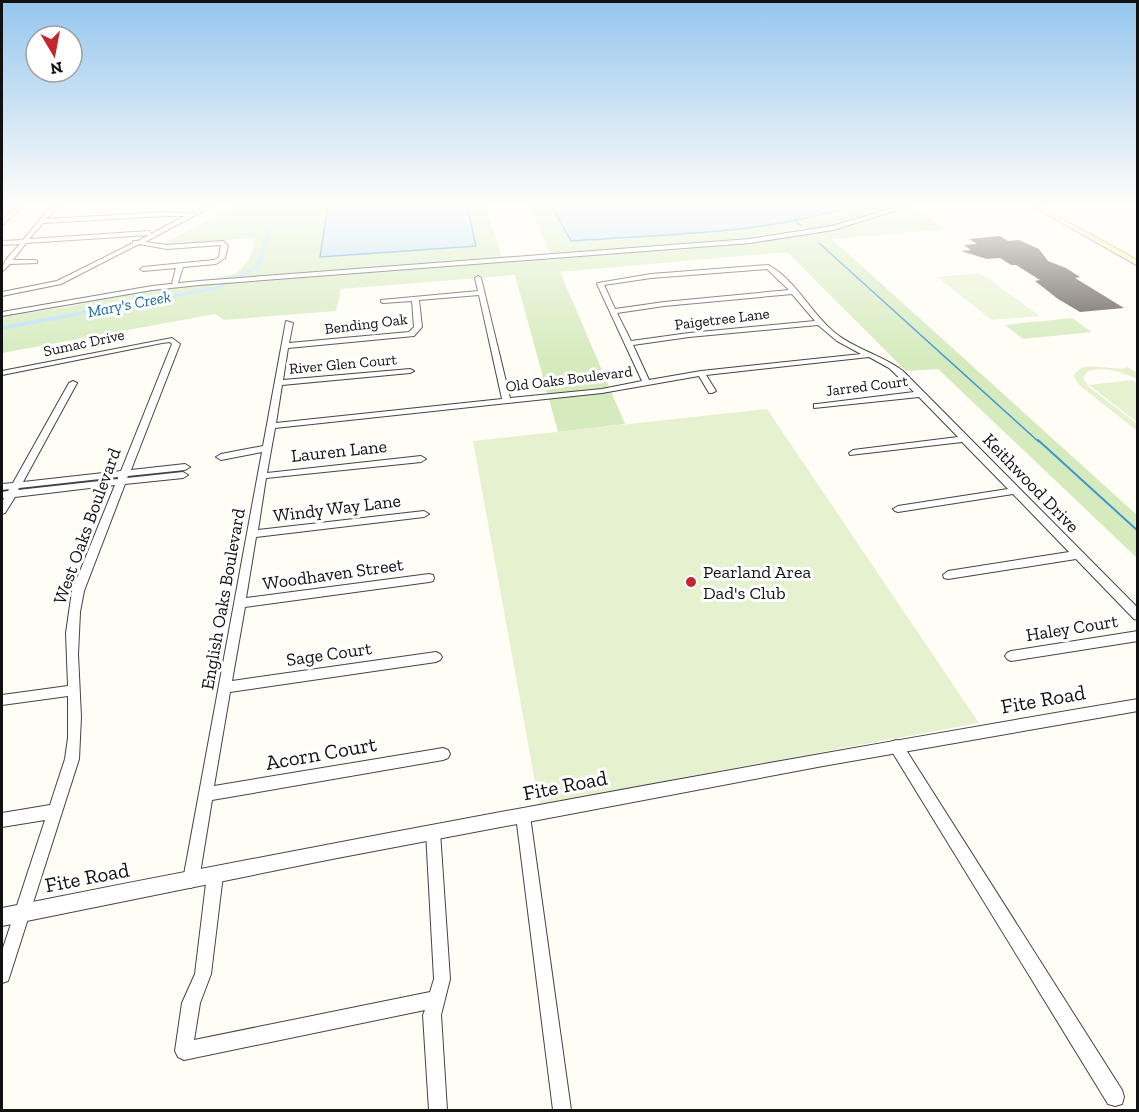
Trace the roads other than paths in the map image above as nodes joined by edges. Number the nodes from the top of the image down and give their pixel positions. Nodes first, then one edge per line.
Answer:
1 (11, 257) edge
2 (107, 257) edge
3 (222, 257) edge
4 (525, 257) edge
5 (7, 262) junction
6 (36, 262) dead end
7 (180, 266) junction
8 (2, 269) edge
9 (143, 269) dead end
10 (478, 278) dead end
11 (211, 280) junction
12 (175, 283) junction
13 (793, 292) junction
14 (480, 293) junction
15 (2, 294) edge
16 (415, 298) junction
17 (383, 301) dead end
18 (2, 312) edge
19 (612, 312) junction
20 (820, 322) junction
21 (289, 324) dead end
22 (172, 340) joint
23 (627, 344) junction
24 (285, 346) junction
25 (870, 354) junction
26 (410, 371) dead end
27 (701, 373) junction
28 (2, 374) edge
29 (73, 383) dead end
30 (279, 383) junction
31 (647, 384) junction
32 (712, 391) dead end
33 (920, 394) junction
34 (507, 402) junction
35 (816, 406) dead end
36 (270, 426) junction
37 (964, 439) junction
38 (265, 452) junction
39 (854, 453) dead end
40 (421, 459) dead end
41 (222, 460) dead end
42 (184, 471) dead end
43 (262, 476) junction
44 (122, 478) junction
45 (2, 488) edge
46 (9, 492) edge
47 (1016, 492) junction
48 (898, 509) dead end
49 (2, 511) edge
50 (424, 514) dead end
51 (253, 534) junction
52 (1077, 555) junction
53 (948, 574) dead end
54 (429, 578) dead end
55 (241, 603) junction
56 (1137, 616) edge
57 (1137, 636) edge
58 (1011, 656) dead end
59 (436, 657) dead end
60 (226, 687) junction
61 (73, 690) junction
62 (2, 700) edge
63 (1137, 705) edge
64 (896, 746) junction
65 (443, 754) dead end
66 (206, 794) junction
67 (56, 811) junction
68 (522, 816) junction
69 (2, 820) edge
70 (433, 832) junction
71 (215, 875) junction
72 (190, 880) junction
73 (21, 913) junction
74 (2, 917) edge
75 (2, 975) edge
76 (436, 999) junction
77 (1116, 1097) dead end
78 (438, 1110) edge
79 (562, 1110) edge

1 - 5 street
2 - 15 street
3 - 7 street
4 - 11 street
5 - 6 street
5 - 8 street
7 - 9 street
7 - 12 street
10 - 14 street
11 - 12 street
11 - 18 street
12 - 18 street
13 - 19 street
13 - 19 street, Keithwood Drive
13 - 20 street, Keithwood Drive
14 - 16 street
14 - 34 street
16 - 17 street
16 - 24 street, Bending Oak
19 - 23 street
20 - 23 street, Paigetree Lane
20 - 25 street, Keithwood Drive
21 - 24 street, English Oaks Boulevard
22 - 28 street, Sumac Drive
22 - 44 street, West Oaks Boulevard
23 - 31 street
24 - 30 street, English Oaks Boulevard
25 - 27 street, Old Oaks Boulevard
25 - 33 street, Keithwood Drive
26 - 30 street, River Glen Court
27 - 31 street, Old Oaks Boulevard
27 - 32 street
29 - 46 street
30 - 36 street, English Oaks Boulevard
31 - 34 street, Old Oaks Boulevard
33 - 35 street, Jarred Court
33 - 37 street, Keithwood Drive
34 - 36 street, Old Oaks Boulevard
36 - 38 street, English Oaks Boulevard
37 - 39 street
37 - 47 street, Keithwood Drive
38 - 41 street
38 - 43 street, English Oaks Boulevard
40 - 43 street, Lauren Lane
42 - 44 street
43 - 51 street, English Oaks Boulevard
44 - 46 street
44 - 61 street, West Oaks Boulevard
45 - 46 street
46 - 49 street
47 - 48 street
47 - 52 street, Keithwood Drive
50 - 51 street, Windy Way Lane
51 - 55 street, English Oaks Boulevard
52 - 53 street
52 - 56 street, Keithwood Drive
54 - 55 street, Woodhaven Street
55 - 60 street, English Oaks Boulevard
57 - 58 street, Haley Court
59 - 60 street, Sage Court
60 - 66 street, English Oaks Boulevard
61 - 62 street
61 - 67 street, West Oaks Boulevard
63 - 64 street, Fite Road
64 - 68 street, Fite Road
64 - 77 street
65 - 66 street, Acorn Court
66 - 72 street, English Oaks Boulevard
67 - 69 street
67 - 73 street, West Oaks Boulevard
68 - 70 street, Fite Road
68 - 79 street
70 - 71 street, Fite Road
70 - 76 street
71 - 72 street, Fite Road
71 - 76 street
72 - 73 street, Fite Road
73 - 74 street, Fite Road
73 - 75 street, West Oaks Boulevard
76 - 78 street

